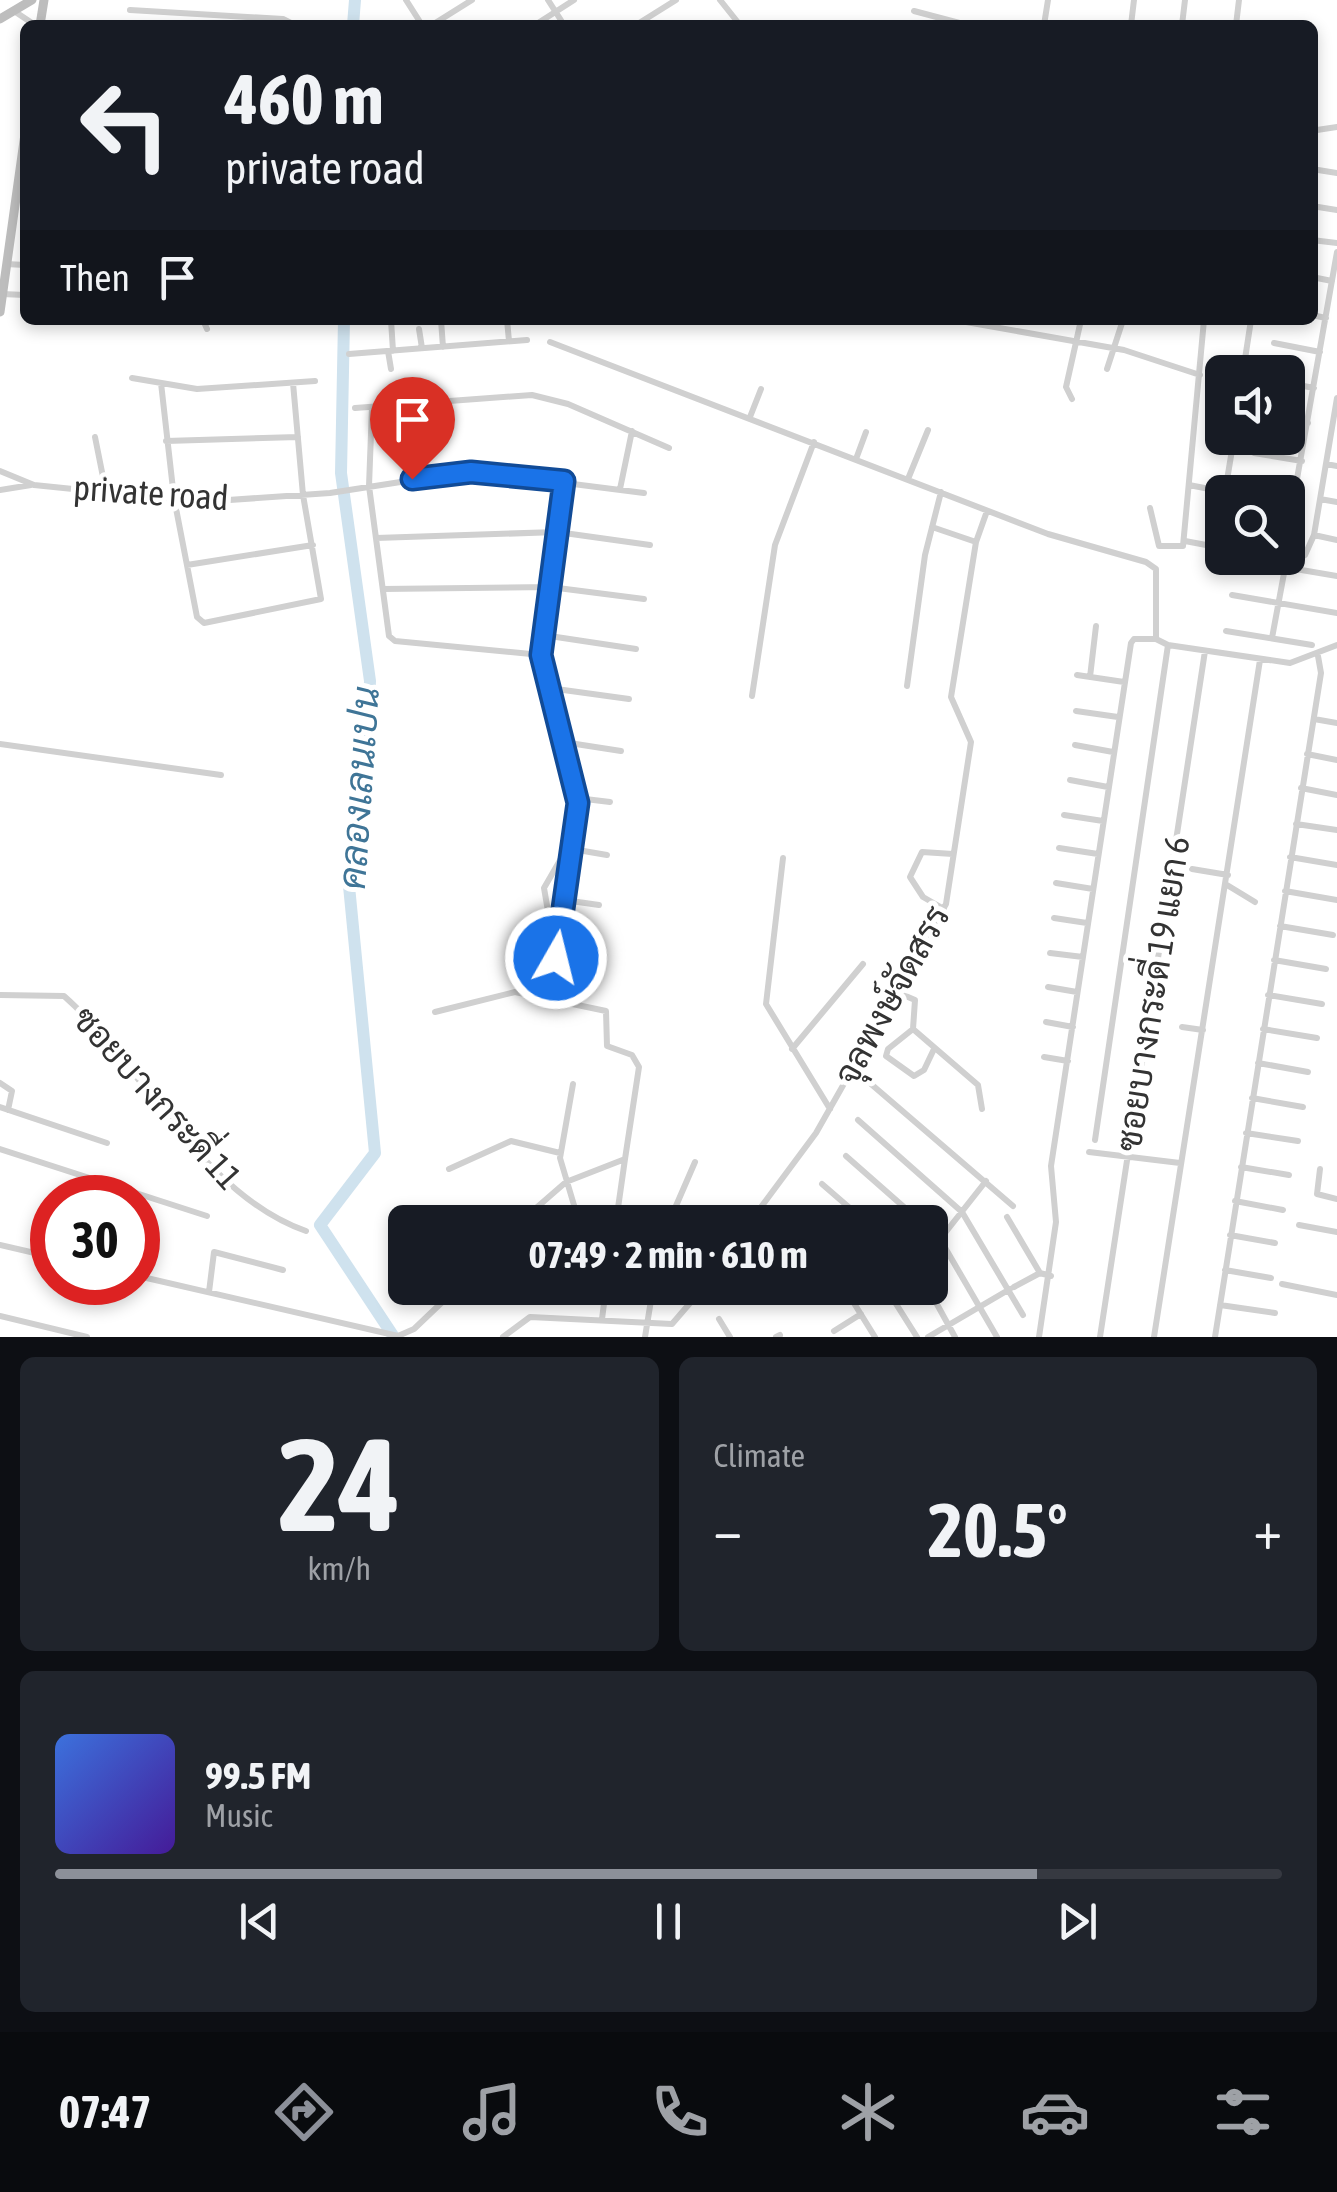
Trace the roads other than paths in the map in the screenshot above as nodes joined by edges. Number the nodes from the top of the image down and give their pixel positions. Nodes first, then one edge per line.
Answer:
1 (32, 0) edge
2 (472, 0) edge
3 (548, 0) edge
4 (574, 0) edge
5 (676, 0) edge
6 (720, 0) edge
7 (130, 10) dead end
8 (14, 11) junction
9 (914, 11) dead end
10 (556, 12) junction
11 (0, 19) edge
12 (29, 20) edge
13 (285, 20) edge
14 (440, 20) edge
15 (543, 20) edge
16 (561, 20) edge
17 (644, 20) edge
18 (736, 20) edge
19 (948, 20) edge
20 (1337, 128) edge
21 (1318, 130) dead end
22 (20, 169) edge
23 (13, 218) junction
24 (20, 219) edge
25 (1337, 252) edge
26 (6, 264) junction
27 (20, 265) edge
28 (1318, 278) edge
29 (1332, 281) junction
30 (2, 294) edge
31 (0, 312) edge
32 (1318, 316) edge
33 (1326, 318) junction
34 (205, 325) edge
35 (391, 325) edge
36 (441, 325) edge
37 (507, 325) edge
38 (984, 325) edge
39 (1078, 325) edge
40 (1121, 325) edge
41 (1204, 325) edge
42 (1250, 325) edge
43 (206, 329) dead end
44 (419, 329) dead end
45 (528, 340) dead end
46 (1072, 340) junction
47 (508, 341) junction
48 (550, 342) dead end
49 (1274, 344) dead end
50 (443, 346) junction
51 (422, 348) junction
52 (1114, 348) junction
53 (391, 351) junction
54 (1320, 352) junction
55 (350, 354) dead end
56 (1246, 355) edge
57 (391, 369) dead end
58 (1107, 369) dead end
59 (1200, 375) junction
60 (132, 378) dead end
61 (315, 381) dead end
62 (160, 383) junction
63 (294, 383) junction
64 (1305, 386) edge
65 (1314, 388) junction
66 (760, 390) dead end
67 (1337, 398) edge
68 (1072, 399) dead end
69 (372, 407) junction
70 (354, 408) dead end
71 (750, 417) junction
72 (1305, 423) edge
73 (1308, 423) junction
74 (1334, 428) edge
75 (928, 430) dead end
76 (632, 431) junction
77 (866, 432) dead end
78 (95, 436) dead end
79 (298, 437) junction
80 (166, 442) junction
81 (814, 442) junction
82 (669, 448) dead end
83 (1268, 455) edge
84 (856, 459) junction
85 (1302, 460) junction
86 (1326, 464) junction
87 (1337, 466) edge
88 (0, 474) edge
89 (1297, 475) edge
90 (908, 479) junction
91 (564, 481) junction
92 (32, 485) junction
93 (1189, 485) junction
94 (369, 486) junction
95 (1205, 488) edge
96 (620, 489) junction
97 (0, 490) edge
98 (106, 492) junction
99 (940, 492) junction
100 (644, 493) dead end
101 (303, 494) junction
102 (174, 498) junction
103 (1320, 499) junction
104 (1337, 502) edge
105 (1150, 508) dead end
106 (987, 511) junction
107 (932, 527) junction
108 (557, 532) junction
109 (1314, 535) junction
110 (376, 538) junction
111 (1337, 540) edge
112 (1185, 541) junction
113 (976, 542) junction
114 (1205, 545) edge
115 (313, 546) junction
116 (650, 546) dead end
117 (1305, 554) edge
118 (187, 565) junction
119 (1305, 571) edge
120 (1284, 575) edge
121 (1337, 576) edge
122 (550, 586) junction
123 (383, 590) junction
124 (1232, 594) dead end
125 (644, 599) dead end
126 (1279, 603) junction
127 (1337, 614) edge
128 (1096, 626) dead end
129 (1226, 630) dead end
130 (543, 635) junction
131 (1272, 638) junction
132 (1156, 640) junction
133 (1168, 645) junction
134 (1312, 645) dead end
135 (1337, 645) edge
136 (636, 649) dead end
137 (1205, 652) junction
138 (541, 655) junction
139 (1318, 656) junction
140 (1260, 660) junction
141 (1076, 676) dead end
142 (1090, 677) junction
143 (1124, 682) junction
144 (906, 686) dead end
145 (549, 688) junction
146 (752, 696) dead end
147 (629, 699) dead end
148 (1076, 711) dead end
149 (1118, 718) junction
150 (1314, 719) junction
151 (1337, 723) edge
152 (563, 742) junction
153 (0, 744) edge
154 (1075, 744) dead end
155 (621, 751) dead end
156 (1113, 752) junction
157 (1306, 754) junction
158 (1337, 760) edge
159 (221, 775) dead end
160 (1070, 780) dead end
161 (1108, 787) junction
162 (1301, 788) junction
163 (1337, 795) edge
164 (577, 798) junction
165 (610, 802) dead end
166 (1064, 816) dead end
167 (1103, 821) junction
168 (1296, 824) junction
169 (1337, 830) edge
170 (574, 836) junction
171 (1059, 848) dead end
172 (572, 849) junction
173 (954, 854) junction
174 (1098, 854) junction
175 (607, 855) dead end
176 (1290, 857) junction
177 (782, 858) dead end
178 (1337, 865) edge
179 (1192, 869) dead end
180 (1228, 875) junction
181 (1056, 883) dead end
182 (1227, 885) junction
183 (1093, 889) junction
184 (1285, 891) junction
185 (564, 900) junction
186 (1337, 900) edge
187 (1255, 902) dead end
188 (599, 905) dead end
189 (944, 909) junction
190 (1054, 918) dead end
191 (1088, 923) junction
192 (1280, 926) junction
193 (1333, 935) dead end
194 (1050, 953) dead end
195 (556, 955) junction
196 (534, 957) dead end
197 (1082, 957) junction
198 (1274, 960) junction
199 (862, 964) dead end
200 (1326, 968) dead end
201 (1048, 987) dead end
202 (894, 992) junction
203 (1077, 992) junction
204 (1268, 995) junction
205 (0, 996) edge
206 (1322, 1004) dead end
207 (435, 1012) dead end
208 (1046, 1022) dead end
209 (1072, 1027) junction
210 (1182, 1027) dead end
211 (1263, 1029) junction
212 (912, 1030) junction
213 (1203, 1030) junction
214 (1317, 1038) dead end
215 (792, 1049) junction
216 (934, 1049) junction
217 (1044, 1057) dead end
218 (1068, 1061) junction
219 (1258, 1064) junction
220 (1308, 1072) dead end
221 (0, 1083) edge
222 (572, 1084) dead end
223 (871, 1084) dead end
224 (1252, 1098) junction
225 (1303, 1107) dead end
226 (4, 1109) edge
227 (830, 1109) junction
228 (982, 1109) dead end
229 (858, 1120) dead end
230 (1246, 1133) junction
231 (1095, 1140) dead end
232 (1298, 1141) dead end
233 (107, 1142) dead end
234 (0, 1149) edge
235 (1089, 1152) dead end
236 (560, 1153) junction
237 (846, 1156) dead end
238 (1128, 1157) junction
239 (625, 1159) junction
240 (695, 1162) dead end
241 (1180, 1163) junction
242 (1240, 1167) junction
243 (1320, 1168) dead end
244 (449, 1169) dead end
245 (1289, 1175) dead end
246 (986, 1181) junction
247 (566, 1182) junction
248 (822, 1184) dead end
249 (1337, 1199) edge
250 (1235, 1201) junction
251 (540, 1205) edge
252 (573, 1205) edge
253 (618, 1205) edge
254 (676, 1205) edge
255 (762, 1205) edge
256 (846, 1205) edge
257 (902, 1205) edge
258 (1013, 1206) dead end
259 (1284, 1210) dead end
260 (962, 1212) junction
261 (208, 1216) dead end
262 (1007, 1217) dead end
263 (1299, 1224) dead end
264 (948, 1229) edge
265 (306, 1230) dead end
266 (1337, 1232) edge
267 (1230, 1235) junction
268 (1274, 1243) dead end
269 (0, 1245) edge
270 (30, 1252) edge
271 (948, 1253) edge
272 (283, 1270) dead end
273 (1225, 1270) junction
274 (1040, 1274) junction
275 (1051, 1276) junction
276 (1271, 1278) dead end
277 (160, 1281) edge
278 (1282, 1284) dead end
279 (1012, 1288) junction
280 (209, 1292) junction
281 (1337, 1294) edge
282 (1220, 1304) junction
283 (440, 1305) edge
284 (604, 1305) edge
285 (650, 1305) edge
286 (690, 1305) edge
287 (856, 1305) edge
288 (897, 1305) edge
289 (937, 1305) edge
290 (980, 1308) junction
291 (1275, 1313) dead end
292 (862, 1314) junction
293 (1023, 1315) dead end
294 (0, 1316) edge
295 (602, 1319) junction
296 (719, 1320) dead end
297 (647, 1322) junction
298 (949, 1326) junction
299 (834, 1331) dead end
300 (81, 1336) edge
301 (398, 1336) edge
302 (504, 1337) edge
303 (644, 1337) edge
304 (730, 1337) edge
305 (875, 1337) edge
306 (917, 1337) edge
307 (928, 1337) edge
308 (955, 1337) edge
309 (997, 1337) edge
310 (1039, 1337) edge
311 (1100, 1337) edge
312 (1154, 1337) edge
313 (1215, 1337) edge

1 - 8 street
2 - 14 street
3 - 10 street
4 - 10 street
5 - 17 street
6 - 18 street
7 - 13 street
8 - 11 street
8 - 12 street
9 - 19 street
10 - 15 street
10 - 16 street
20 - 21 street
22 - 23 street
23 - 24 street
23 - 26 street
25 - 29 street
26 - 27 street
26 - 30 street
28 - 29 street
29 - 33 street
30 - 31 street
32 - 33 street
33 - 54 street
34 - 43 street
35 - 53 street
36 - 50 street
37 - 47 street
38 - 46 street
39 - 46 street
40 - 52 street
41 - 59 street
42 - 56 street
44 - 51 street
45 - 47 street
46 - 52 street
46 - 68 street
47 - 50 street
48 - 71 street
49 - 54 street
50 - 51 street
51 - 53 street
52 - 58 street
52 - 59 street
53 - 55 street
53 - 57 street
54 - 65 street
59 - 93 street
60 - 62 street
61 - 63 street
62 - 63 street
62 - 80 street
63 - 79 street
64 - 65 street
65 - 73 street
66 - 71 street
67 - 74 street
69 - 70 street
69 - 76 street
69 - 94 street
71 - 81 street
72 - 73 street
73 - 85 street
74 - 86 street
75 - 90 street
76 - 82 street
76 - 96 street
77 - 84 street
78 - 98 street
79 - 80 street
79 - 101 street
80 - 102 street
81 - 84 street
81 - 146 street
83 - 85 street
84 - 90 street
85 - 89 street
86 - 87 street
86 - 103 street
88 - 92 street
90 - 99 street
91 - 94 street
91 - 96 street
91 - 108 street
92 - 97 street
92 - 98 street, private road
93 - 95 street
93 - 112 street
94 - 101 street, private road
94 - 110 street
96 - 100 street
98 - 102 street, private road
99 - 106 street
99 - 107 street
101 - 102 street, private road
101 - 115 street
102 - 118 street
103 - 104 street
103 - 109 street
105 - 112 street
106 - 113 street, จุลพงษ์จัดสรร
106 - 132 street
107 - 113 street
107 - 144 street
108 - 110 street
108 - 116 street
108 - 122 street
109 - 111 street
109 - 117 street
110 - 123 street
112 - 114 street
113 - 173 street, จุลพงษ์จัดสรร
115 - 118 street
115 - 118 street
119 - 121 street
120 - 126 street
122 - 123 street
122 - 125 street
122 - 130 street
123 - 138 street
124 - 126 street
126 - 127 street
126 - 131 street
128 - 142 street
129 - 131 street
130 - 136 street
130 - 138 street
131 - 134 street
132 - 133 street
132 - 143 street
133 - 137 street
133 - 231 street
135 - 139 street
137 - 140 street
137 - 238 street, ซอยบางกระดี่ 19 แยก 6
138 - 145 street
139 - 140 street
139 - 150 street
140 - 180 street, ซอยบางกระดี่ 19 แยก 6
141 - 142 street
142 - 143 street
143 - 149 street
145 - 147 street
145 - 152 street
148 - 149 street
149 - 156 street
150 - 151 street
150 - 157 street
152 - 155 street
152 - 164 street
153 - 159 street
154 - 156 street
156 - 161 street
157 - 158 street
157 - 162 street
160 - 161 street
161 - 167 street
162 - 163 street
162 - 168 street
164 - 165 street
164 - 170 street
166 - 167 street
167 - 174 street
168 - 169 street
168 - 176 street
170 - 172 street
170 - 195 street
171 - 174 street
172 - 175 street
172 - 185 street
173 - 189 street, จุลพงษ์จัดสรร
173 - 189 street
174 - 183 street
176 - 178 street
176 - 184 street
177 - 215 street
179 - 180 street
180 - 182 street, ซอยบางกระดี่ 19 แยก 6
181 - 183 street
182 - 187 street
182 - 213 street, ซอยบางกระดี่ 19 แยก 6
183 - 191 street
184 - 186 street
184 - 192 street
185 - 188 street
185 - 195 street
189 - 202 street, จุลพงษ์จัดสรร
190 - 191 street
191 - 197 street
192 - 193 street
192 - 198 street
194 - 197 street
195 - 196 street
197 - 203 street
198 - 200 street
198 - 204 street
199 - 215 street
201 - 203 street
202 - 212 street
202 - 227 street, จุลพงษ์จัดสรร
203 - 209 street
204 - 206 street
204 - 211 street
205 - 265 street, ซอยบางกระดี่ 11
207 - 239 street
208 - 209 street
209 - 218 street
210 - 213 street
211 - 214 street
211 - 219 street
212 - 216 street
212 - 216 street
213 - 241 street, ซอยบางกระดี่ 19 แยก 6
215 - 227 street
216 - 228 street
217 - 218 street
218 - 275 street
219 - 220 street
219 - 224 street
221 - 226 street
222 - 236 street
223 - 246 street
224 - 225 street
224 - 230 street
226 - 233 street
227 - 255 street, จุลพงษ์จัดสรร
229 - 260 street
230 - 232 street
230 - 242 street
234 - 261 street
235 - 238 street
236 - 244 street
236 - 247 street
237 - 257 street
238 - 241 street
238 - 311 street, ซอยบางกระดี่ 19 แยก 6
239 - 247 street
239 - 253 street
240 - 254 street
241 - 312 street, ซอยบางกระดี่ 19 แยก 6
242 - 245 street
242 - 250 street
243 - 249 street
246 - 258 street
246 - 260 street
247 - 251 street
247 - 252 street
248 - 256 street
250 - 259 street
250 - 267 street
260 - 264 street
260 - 279 street
262 - 274 street
263 - 266 street
267 - 268 street
267 - 273 street
269 - 270 street
271 - 290 street
272 - 280 street
273 - 276 street
273 - 282 street
274 - 275 street
274 - 279 street
275 - 310 street
277 - 280 street
278 - 281 street
279 - 290 street
279 - 293 street
280 - 301 street
282 - 291 street
282 - 313 street
283 - 301 street
284 - 295 street
285 - 297 street
286 - 297 street
287 - 292 street
288 - 306 street
289 - 298 street
290 - 298 street
290 - 309 street
292 - 299 street
292 - 305 street
294 - 300 street
295 - 297 street
295 - 302 street
296 - 304 street
297 - 303 street
298 - 307 street
298 - 308 street

